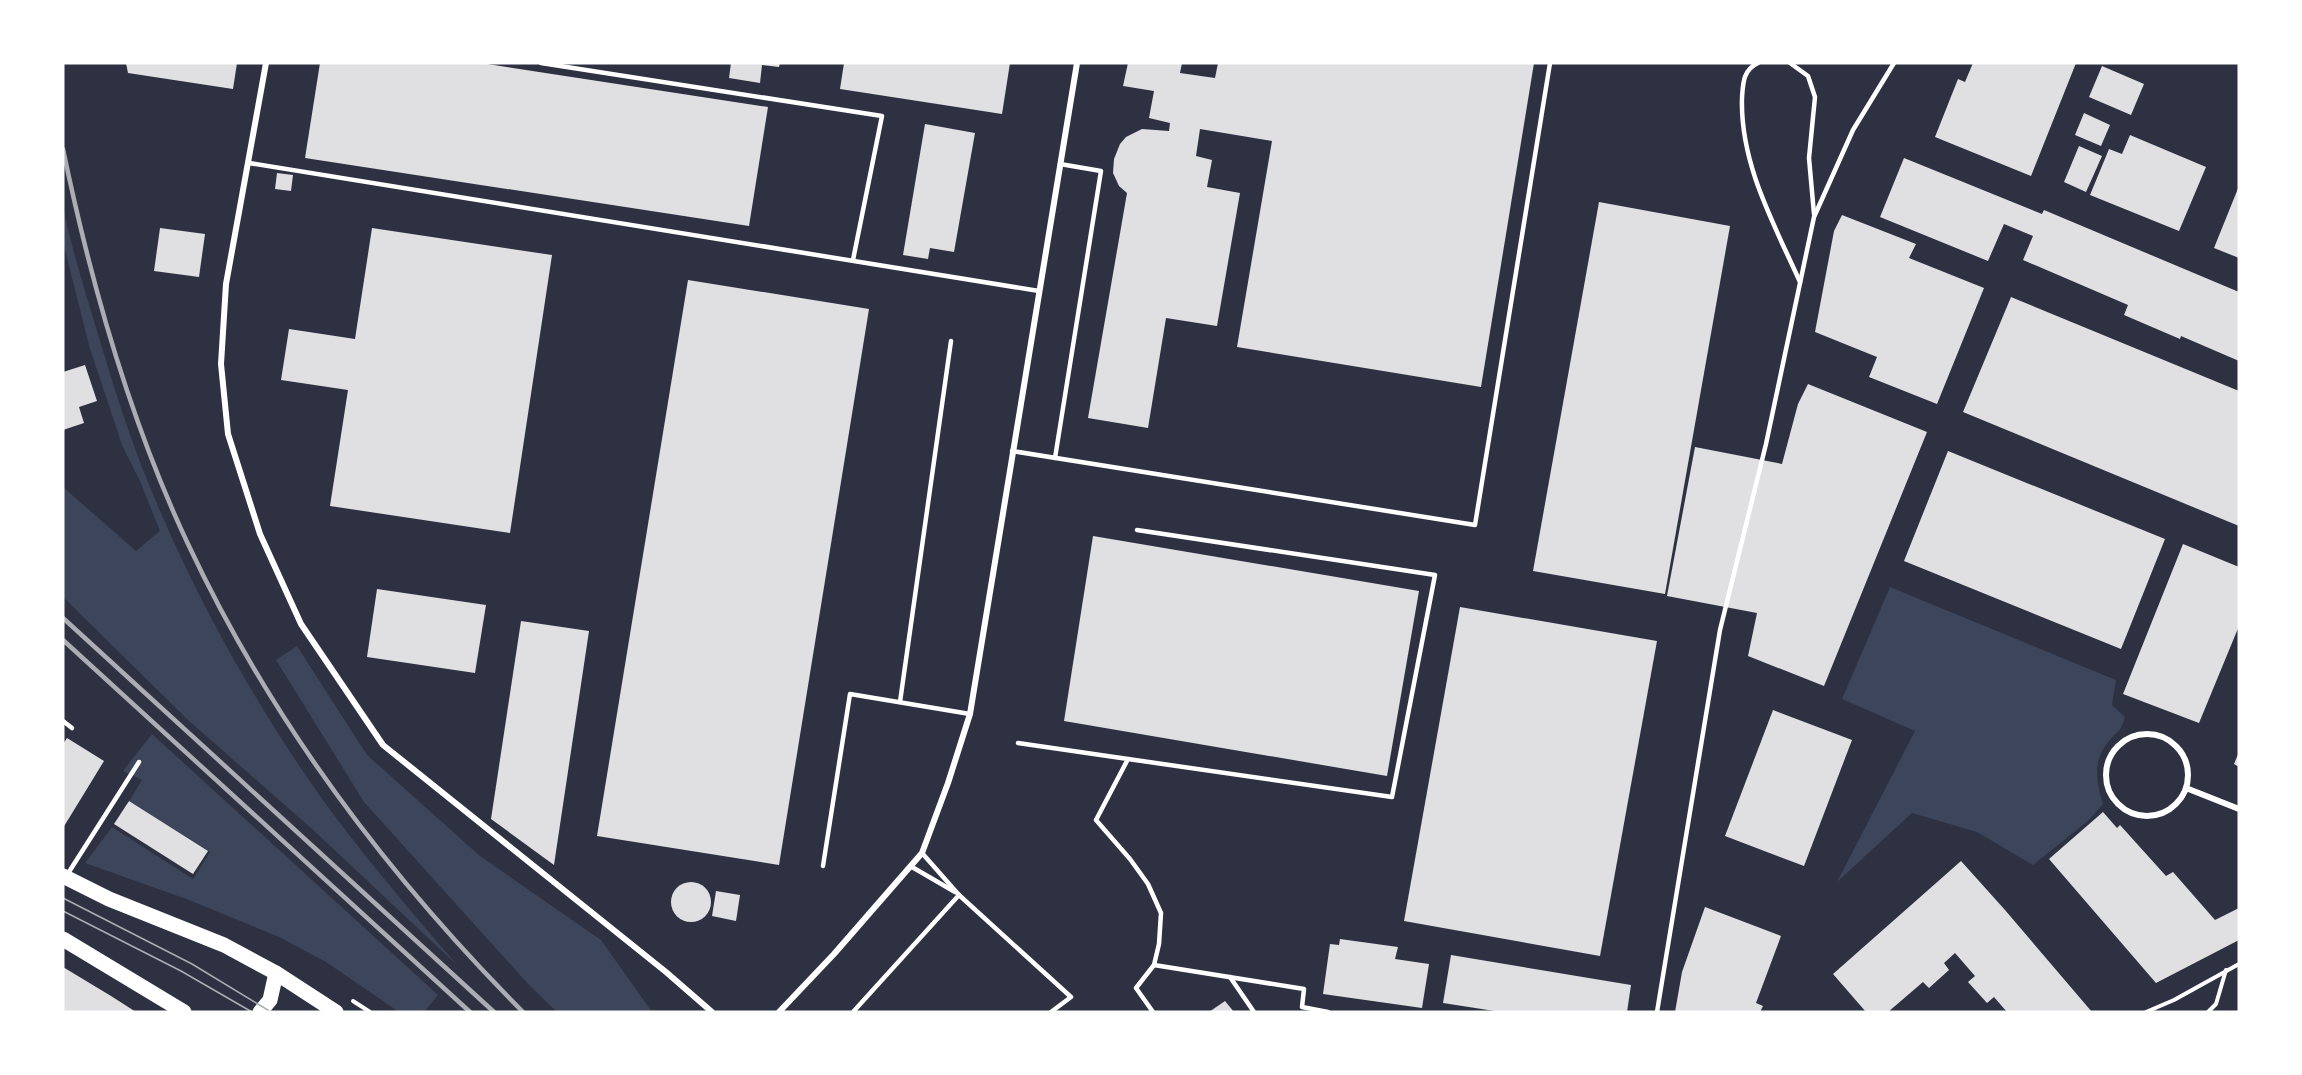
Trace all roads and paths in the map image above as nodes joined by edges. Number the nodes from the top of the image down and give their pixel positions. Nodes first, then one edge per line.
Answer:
1 (266, 63) edge
2 (541, 63) edge
3 (1077, 63) edge
4 (1550, 63) edge
5 (1758, 63) edge
6 (1790, 63) edge
7 (1894, 63) edge
8 (249, 163) junction
9 (1060, 164) junction
10 (1814, 217) junction
11 (853, 261) junction
12 (1800, 282) junction
13 (1039, 291) junction
14 (951, 341) dead end
15 (1012, 451) junction
16 (1055, 458) junction
17 (1137, 530) dead end
18 (900, 702) junction
19 (970, 714) junction
20 (63, 721) edge
21 (72, 728) dead end
22 (1018, 743) dead end
23 (1128, 759) junction
24 (140, 762) dead end
25 (2186, 788) junction
26 (2239, 810) edge
27 (922, 853) junction
28 (823, 866) dead end
29 (912, 867) junction
30 (64, 877) edge
31 (959, 895) junction
32 (63, 939) edge
33 (2239, 964) edge
34 (1154, 965) junction
35 (2226, 970) junction
36 (276, 973) junction
37 (1230, 977) junction
38 (184, 1012) edge
39 (260, 1012) edge
40 (336, 1012) edge
41 (712, 1012) edge
42 (779, 1012) edge
43 (853, 1012) edge
44 (1051, 1012) edge
45 (1153, 1012) edge
46 (1254, 1012) edge
47 (1328, 1012) edge
48 (1657, 1012) edge
49 (2146, 1012) edge
50 (2208, 1012) edge

1 - 8 street
2 - 11 lane
3 - 9 street
4 - 16 lane
5 - 12 lane
6 - 10 lane
7 - 10 lane
8 - 11 lane
8 - 41 street
9 - 13 street
9 - 16 lane
10 - 12 lane
11 - 13 lane
12 - 48 lane
13 - 15 street
14 - 18 lane
15 - 16 lane
15 - 19 street
17 - 23 lane
18 - 19 lane
18 - 28 lane
19 - 27 street
20 - 21 lane
22 - 23 lane
23 - 34 lane
24 - 30 lane
25 - 25 street
25 - 26 street
27 - 29 street
27 - 31 lane
29 - 31 lane
29 - 42 street
30 - 36 main road
31 - 43 lane
31 - 44 lane
32 - 38 main road
33 - 35 path
34 - 37 lane
34 - 45 lane
35 - 49 path
35 - 50 path
36 - 39 main road
36 - 40 main road
37 - 46 lane
37 - 47 lane

